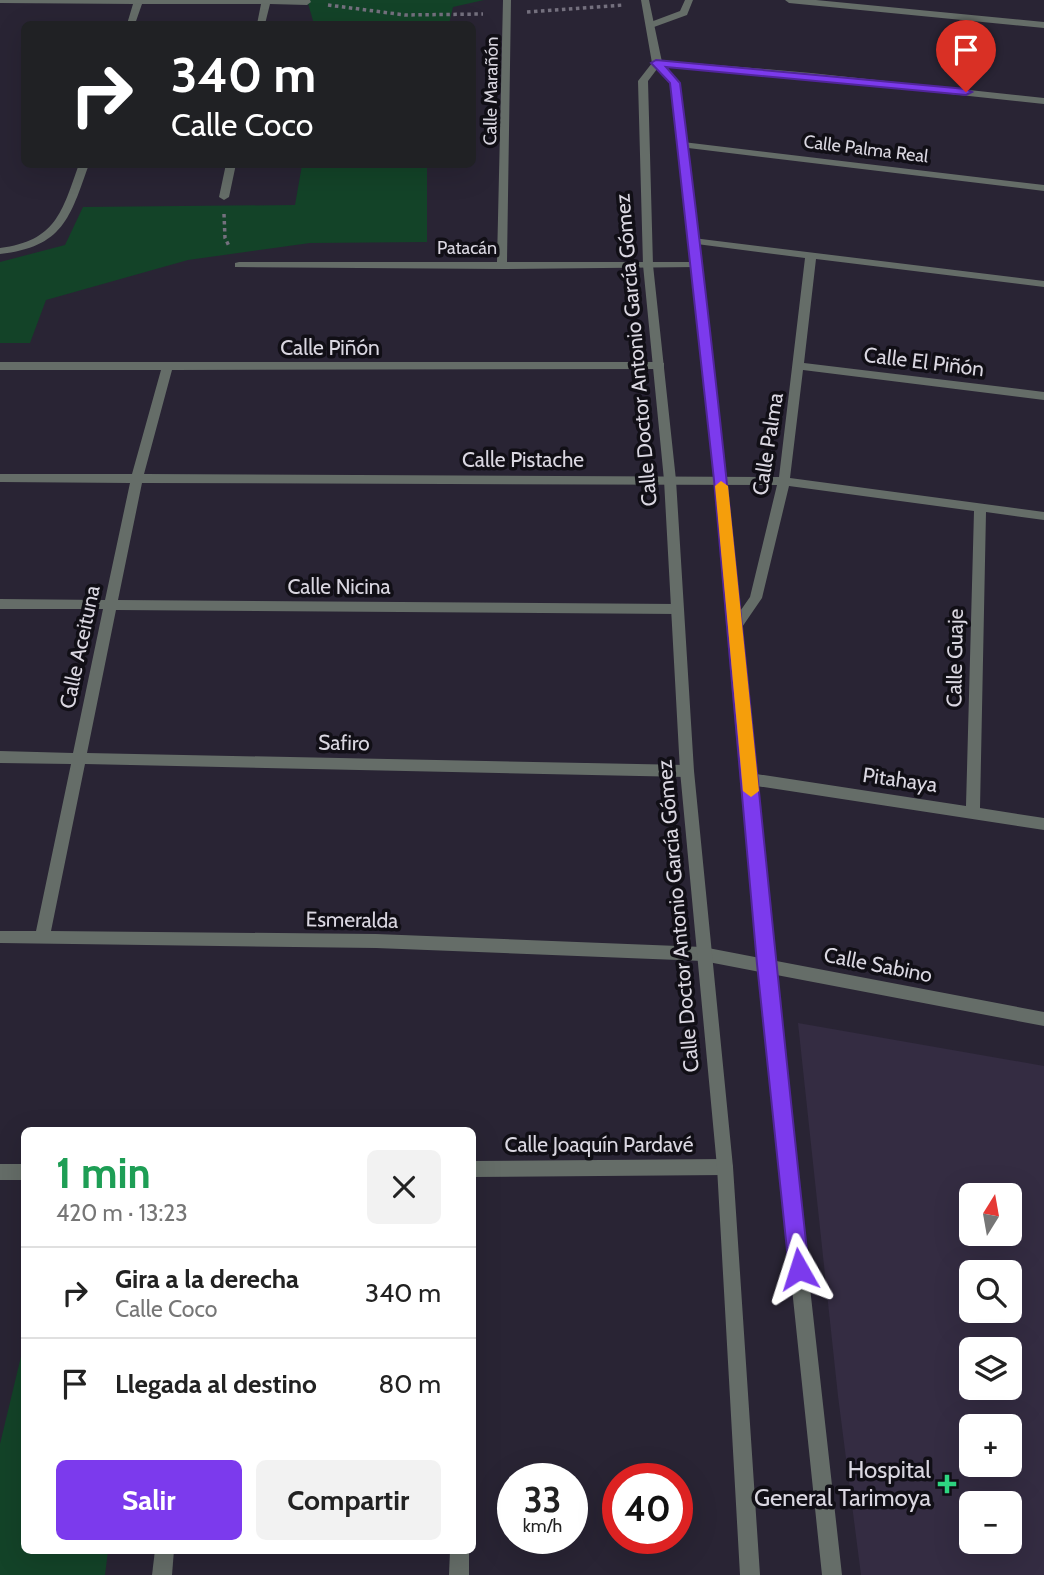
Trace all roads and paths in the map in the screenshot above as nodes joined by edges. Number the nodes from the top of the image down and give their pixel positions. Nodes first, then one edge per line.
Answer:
1 (0, 0) edge
2 (507, 0) edge
3 (645, 0) edge
4 (688, 0) edge
5 (789, 0) edge
6 (139, 1) edge
7 (266, 1) edge
8 (307, 2) dead end
9 (132, 21) edge
10 (262, 21) edge
11 (1044, 25) edge
12 (651, 26) junction
13 (656, 63) junction
14 (1044, 101) edge
15 (683, 145) junction
16 (82, 168) edge
17 (230, 168) edge
18 (1044, 188) edge
19 (224, 197) joint
20 (693, 241) junction
21 (0, 251) edge
22 (811, 255) junction
23 (239, 265) joint
24 (648, 265) junction
25 (695, 265) junction
26 (502, 266) junction
27 (1044, 284) edge
28 (0, 366) edge
29 (660, 366) junction
30 (799, 366) junction
31 (167, 368) junction
32 (1044, 396) edge
33 (0, 478) edge
34 (137, 478) junction
35 (670, 480) junction
36 (721, 480) junction
37 (784, 481) junction
38 (979, 506) junction
39 (1044, 516) edge
40 (0, 604) edge
41 (111, 604) junction
42 (677, 609) junction
43 (733, 630) junction
44 (0, 757) edge
45 (79, 759) junction
46 (687, 771) junction
47 (750, 779) junction
48 (973, 812) junction
49 (1044, 824) edge
50 (0, 937) edge
51 (42, 937) junction
52 (703, 954) junction
53 (766, 964) junction
54 (1044, 1019) edge
55 (725, 1167) junction
56 (476, 1169) edge
57 (0, 1172) edge
58 (21, 1172) edge
59 (165, 1554) edge
60 (460, 1554) edge
61 (162, 1575) edge
62 (459, 1575) edge
63 (750, 1575) edge
64 (832, 1575) edge

1 - 6 street
2 - 26 street, Calle Marañón
3 - 12 street
4 - 12 street
5 - 11 street
6 - 7 street
6 - 9 street
7 - 8 street
7 - 10 street
12 - 13 street
13 - 14 street
13 - 15 street
13 - 24 street, Calle Doctor Antonio García Gómez
15 - 18 street, Calle Palma Real
15 - 20 street
16 - 21 street
17 - 19 street
19 - 23 path
20 - 22 street
20 - 25 street
22 - 27 street
22 - 30 street, Calle Palma
23 - 26 street, Patacán
24 - 25 street, Patacán
24 - 26 street, Patacán
24 - 29 street, Calle Doctor Antonio García Gómez
25 - 36 street
28 - 31 street, Calle Piñón
29 - 31 street, Calle Piñón
29 - 35 street, Calle Doctor Antonio García Gómez
30 - 32 street, Calle El Piñón
30 - 37 street, Calle Palma
31 - 34 street, Calle Aceituna
33 - 34 street, Calle Pistache
34 - 35 street, Calle Pistache
34 - 41 street, Calle Aceituna
35 - 36 street, Calle Pistache
35 - 42 street, Calle Doctor Antonio García Gómez
36 - 37 street, Calle Pistache
36 - 43 street
37 - 38 street, Calle Pistache
37 - 43 street, Calle Palma
38 - 39 street, Calle Pistache
38 - 48 street, Calle Guaje
40 - 41 street, Calle Nicina
41 - 42 street, Calle Nicina
41 - 45 street, Calle Aceituna
42 - 46 street, Calle Doctor Antonio García Gómez
43 - 47 street
44 - 45 street, Safiro
45 - 46 street, Safiro
45 - 51 street, Calle Aceituna
46 - 52 street, Calle Doctor Antonio García Gómez
47 - 48 street, Pitahaya
47 - 53 street
48 - 49 street, Pitahaya
50 - 51 street, Esmeralda
51 - 52 street, Esmeralda
52 - 53 street, Calle Sabino
52 - 55 street, Calle Doctor Antonio García Gómez
53 - 54 street, Calle Sabino
53 - 64 street
55 - 56 street, Calle Joaquín Pardavé
55 - 63 street, Calle Doctor Antonio García Gómez
57 - 58 street
59 - 61 street
60 - 62 street

